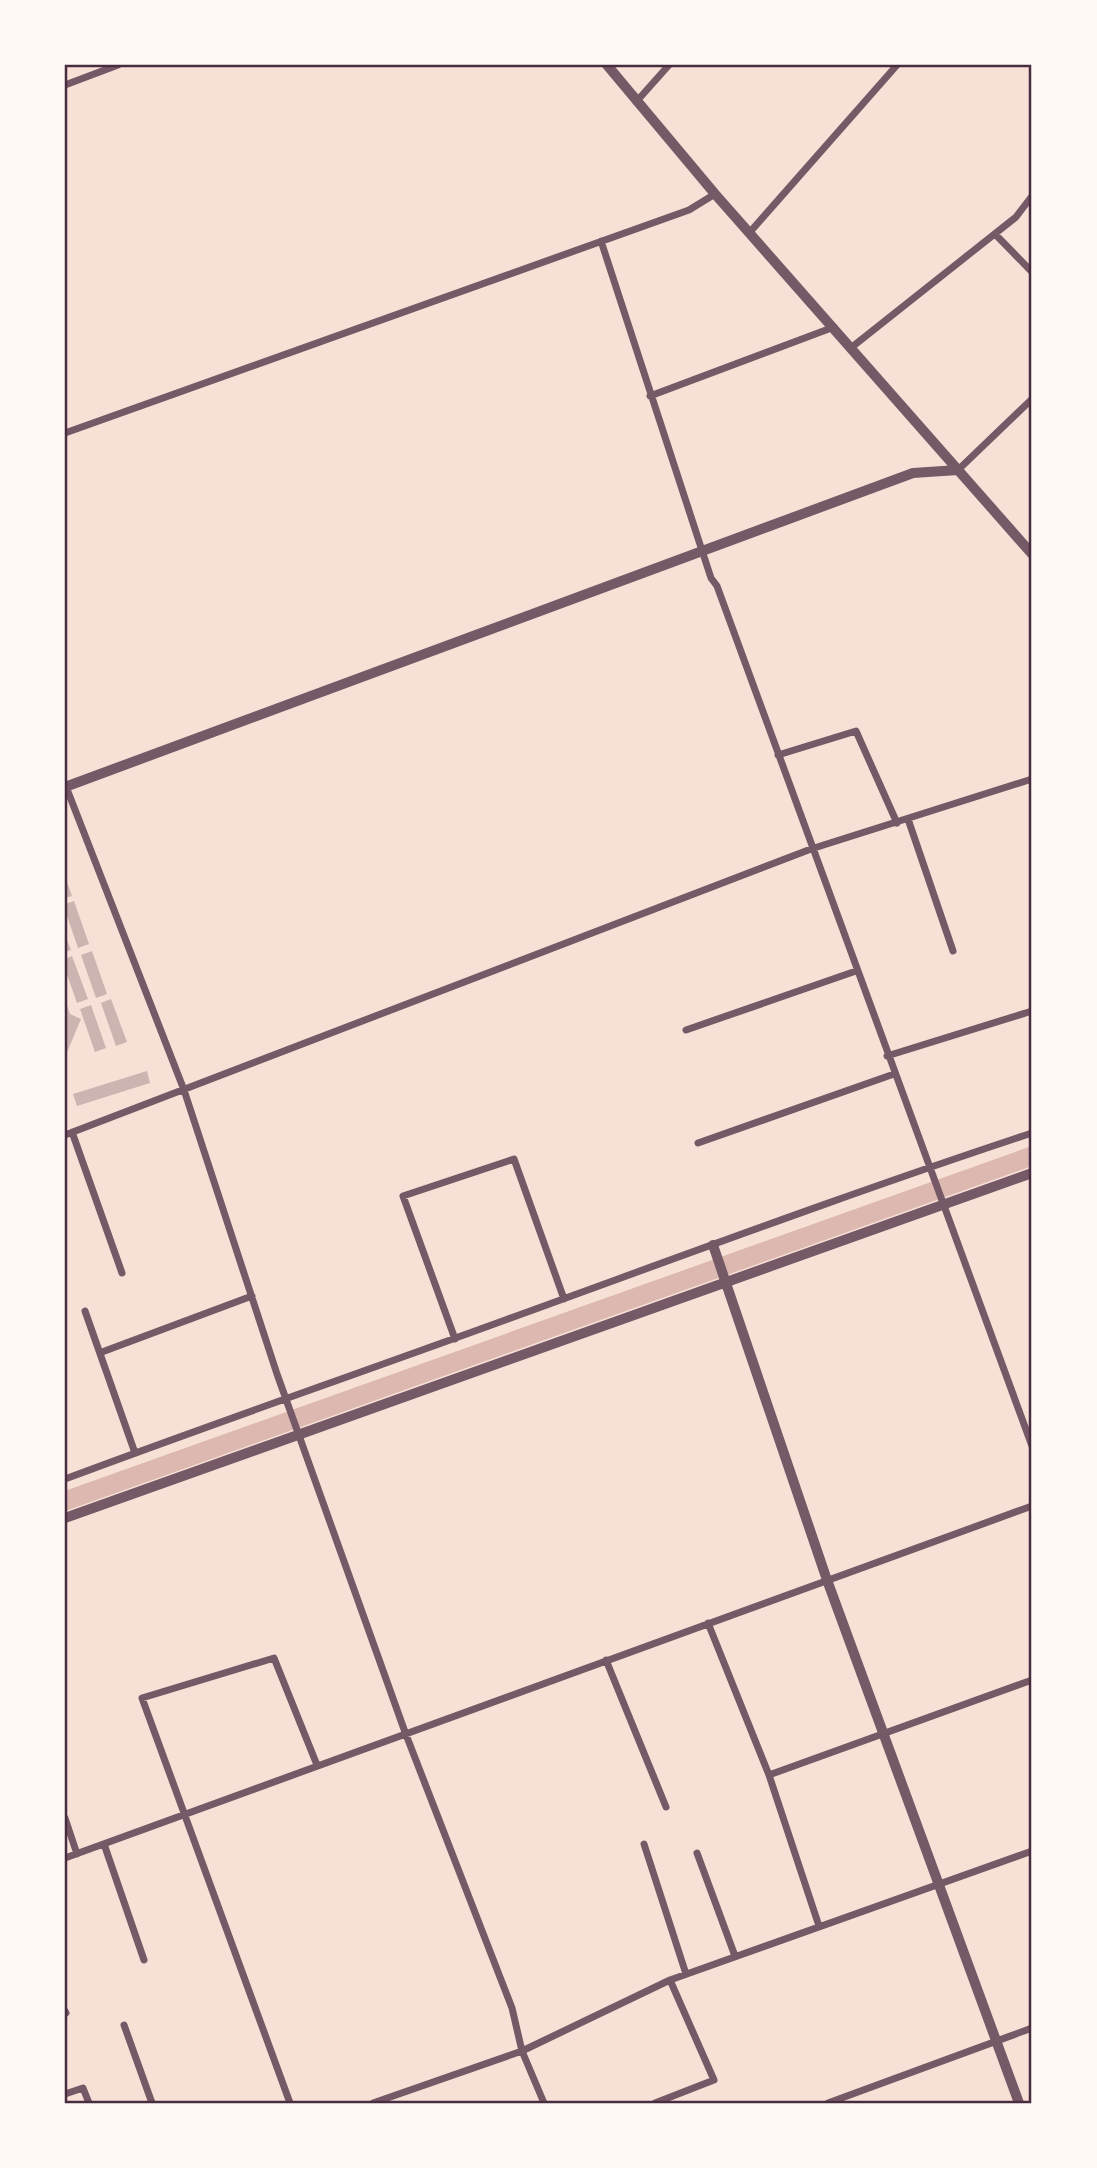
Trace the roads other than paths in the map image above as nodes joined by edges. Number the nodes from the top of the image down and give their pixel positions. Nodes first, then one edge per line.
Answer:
1 (118, 65) edge
2 (607, 65) edge
3 (669, 65) edge
4 (897, 65) edge
5 (65, 85) edge
6 (636, 102) junction
7 (715, 194) junction
8 (1032, 196) edge
9 (750, 232) junction
10 (995, 234) junction
11 (601, 241) junction
12 (1032, 272) edge
13 (834, 327) junction
14 (852, 347) junction
15 (650, 396) junction
16 (1032, 398) edge
17 (65, 433) edge
18 (958, 470) junction
19 (702, 551) junction
20 (1032, 554) edge
21 (778, 755) junction
22 (1032, 779) edge
23 (65, 786) edge
24 (908, 819) junction
25 (897, 823) junction
26 (811, 849) junction
27 (953, 951) dead end
28 (856, 971) junction
29 (1032, 1011) edge
30 (686, 1030) dead end
31 (887, 1056) junction
32 (894, 1074) junction
33 (184, 1090) junction
34 (68, 1133) edge
35 (1032, 1133) edge
36 (698, 1143) dead end
37 (928, 1167) junction
38 (1032, 1173) edge
39 (940, 1199) junction
40 (713, 1245) junction
41 (122, 1273) dead end
42 (724, 1282) junction
43 (252, 1296) junction
44 (564, 1299) junction
45 (85, 1311) dead end
46 (455, 1339) junction
47 (102, 1352) junction
48 (286, 1397) junction
49 (298, 1428) junction
50 (1032, 1446) edge
51 (135, 1453) junction
52 (65, 1479) edge
53 (1032, 1506) edge
54 (65, 1518) edge
55 (827, 1580) junction
56 (708, 1623) junction
57 (606, 1660) junction
58 (1032, 1680) edge
59 (405, 1732) junction
60 (884, 1732) junction
61 (317, 1765) junction
62 (769, 1775) junction
63 (666, 1807) dead end
64 (183, 1815) junction
65 (65, 1818) edge
66 (103, 1844) junction
67 (644, 1844) dead end
68 (1032, 1851) edge
69 (697, 1853) dead end
70 (76, 1854) junction
71 (65, 1858) edge
72 (941, 1883) junction
73 (819, 1926) junction
74 (735, 1956) junction
75 (144, 1960) dead end
76 (686, 1974) junction
77 (670, 1980) junction
78 (124, 2025) dead end
79 (1032, 2028) edge
80 (998, 2041) junction
81 (522, 2051) junction
82 (65, 2094) edge
83 (89, 2103) edge
84 (152, 2103) edge
85 (290, 2103) edge
86 (373, 2103) edge
87 (544, 2103) edge
88 (655, 2103) edge
89 (828, 2103) edge
90 (1019, 2103) edge

1 - 5 street
2 - 6 street
3 - 6 street
4 - 9 street
6 - 7 street
7 - 9 street
7 - 11 street
8 - 10 street
9 - 13 street
10 - 12 street
10 - 14 street
11 - 15 street
11 - 17 street
13 - 14 street
13 - 15 street
14 - 18 street
15 - 19 street
16 - 18 street
18 - 19 street
18 - 20 street
19 - 21 street
19 - 23 street
21 - 25 street
21 - 26 street
22 - 24 street
23 - 33 street
24 - 25 street
24 - 27 street
25 - 26 street
26 - 28 street
26 - 33 street
28 - 30 street
28 - 31 street
29 - 31 street
31 - 32 street
32 - 36 street
32 - 37 street
33 - 34 street
33 - 43 street
34 - 41 street
35 - 37 street
37 - 39 street
37 - 40 street
38 - 39 street
39 - 42 street
39 - 50 street
40 - 42 street
40 - 44 street
42 - 49 street
42 - 55 street
43 - 47 street
43 - 48 street
44 - 46 street
44 - 46 street
45 - 47 street
46 - 48 street
47 - 51 street
48 - 49 street
48 - 51 street
49 - 54 street
49 - 59 street
51 - 52 street
53 - 55 street
55 - 56 street
55 - 60 street
56 - 57 street
56 - 62 street
57 - 59 street
57 - 63 street
58 - 60 street
59 - 61 street
59 - 81 street
60 - 62 street
60 - 72 street
61 - 64 street
61 - 64 street
62 - 73 street
64 - 66 street
64 - 85 street
65 - 70 street
66 - 70 street
66 - 75 street
67 - 76 street
68 - 72 street
69 - 74 street
70 - 71 street
72 - 73 street
72 - 80 street
73 - 74 street
74 - 76 street
76 - 77 street
77 - 81 street
77 - 88 street
78 - 84 street
79 - 80 street
80 - 89 street
80 - 90 street
81 - 86 street
81 - 87 street
82 - 83 street

